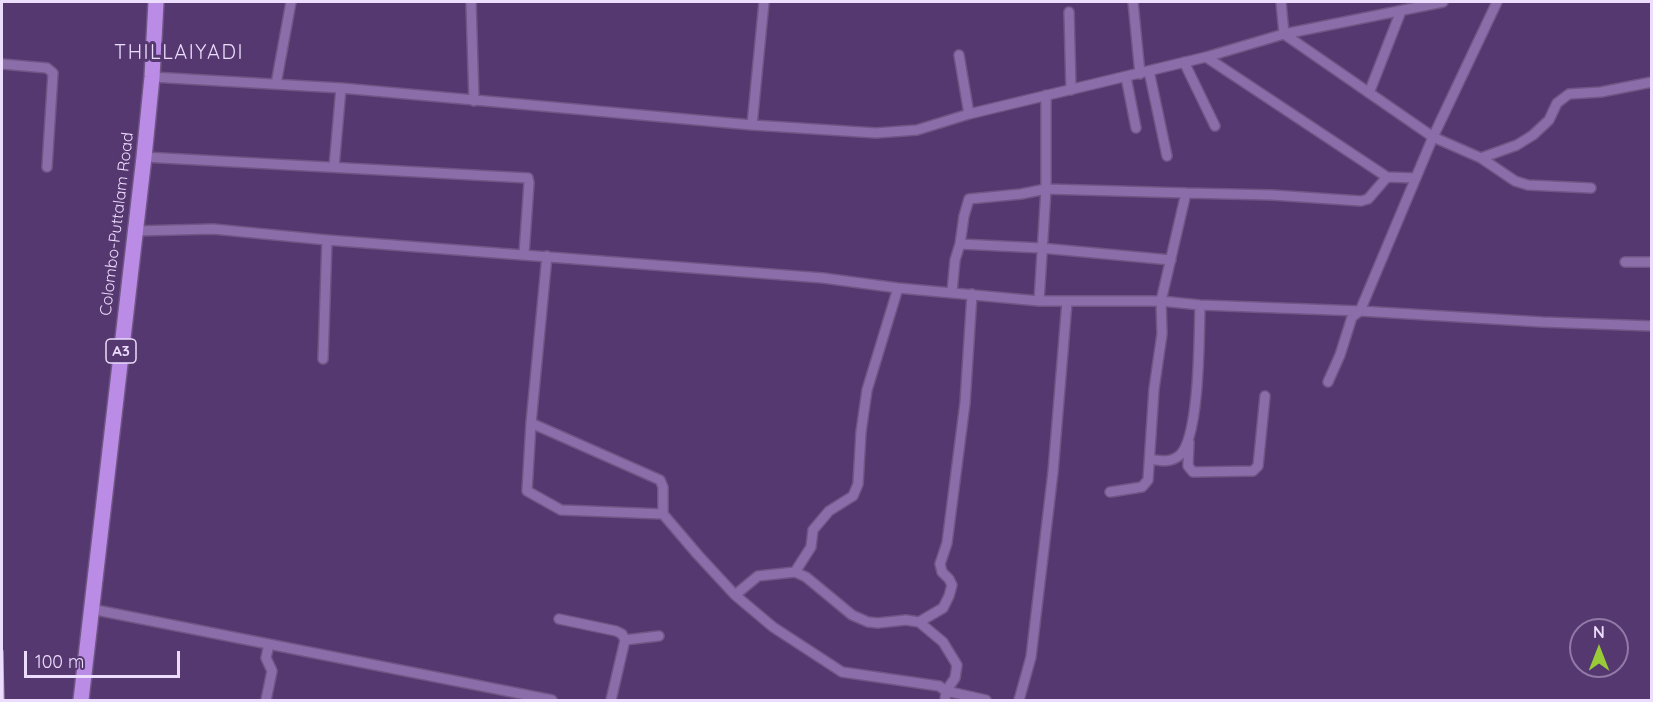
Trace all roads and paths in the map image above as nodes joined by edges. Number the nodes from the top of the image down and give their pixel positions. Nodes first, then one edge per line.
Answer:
1 (156, 2) edge
2 (291, 2) edge
3 (471, 2) edge
4 (764, 2) edge
5 (1133, 2) edge
6 (1281, 2) edge
7 (1443, 2) edge
8 (1497, 2) edge
9 (1401, 11) junction
10 (1069, 12) dead end
11 (1284, 34) junction
12 (959, 55) dead end
13 (1206, 57) junction
14 (1184, 62) junction
15 (2, 64) edge
16 (1145, 73) junction
17 (152, 77) junction
18 (1126, 77) junction
19 (1652, 82) edge
20 (276, 84) junction
21 (341, 88) junction
22 (1071, 90) junction
23 (1369, 93) junction
24 (1046, 95) junction
25 (474, 101) junction
26 (969, 114) junction
27 (752, 125) junction
28 (1215, 126) dead end
29 (1136, 128) dead end
30 (1433, 137) junction
31 (1167, 156) dead end
32 (144, 157) junction
33 (1481, 158) junction
34 (47, 167) dead end
35 (334, 167) junction
36 (1387, 177) junction
37 (1415, 178) junction
38 (1592, 188) dead end
39 (1046, 189) junction
40 (1186, 193) junction
41 (135, 231) junction
42 (327, 240) junction
43 (960, 244) junction
44 (1041, 248) junction
45 (524, 254) junction
46 (547, 256) junction
47 (1171, 260) junction
48 (1625, 262) dead end
49 (1652, 262) edge
50 (898, 288) junction
51 (952, 292) junction
52 (972, 294) junction
53 (1039, 301) junction
54 (1161, 301) junction
55 (1067, 302) junction
56 (1200, 305) junction
57 (1360, 311) junction
58 (1652, 326) edge
59 (323, 359) dead end
60 (1328, 382) dead end
61 (1265, 396) dead end
62 (531, 423) junction
63 (1190, 437) junction
64 (1150, 459) junction
65 (1110, 492) dead end
66 (663, 514) junction
67 (795, 572) junction
68 (735, 594) junction
69 (92, 609) junction
70 (559, 619) dead end
71 (919, 622) junction
72 (659, 636) dead end
73 (625, 640) junction
74 (269, 644) junction
75 (946, 696) edge
76 (81, 700) edge
77 (266, 700) edge
78 (552, 700) edge
79 (611, 700) edge
80 (986, 700) edge
81 (1019, 700) edge

1 - 17 highway, Colombo-Puttalam Road / A3
2 - 20 street
3 - 25 street
4 - 27 street
5 - 16 street
6 - 11 street
7 - 9 street
8 - 30 street
9 - 11 street
9 - 23 street
10 - 22 street
11 - 13 street
11 - 23 street
12 - 26 street
13 - 14 street
13 - 36 street
14 - 16 street
14 - 28 street
15 - 34 street
16 - 18 street
16 - 31 street
17 - 20 street
17 - 32 highway, Colombo-Puttalam Road / A3
18 - 22 street
18 - 29 street
19 - 33 street
20 - 21 street
21 - 25 street
21 - 35 street
22 - 24 street
23 - 30 street
24 - 26 street
24 - 39 street
25 - 27 street
26 - 27 street
30 - 33 street
30 - 37 street
32 - 35 street
32 - 41 highway, Colombo-Puttalam Road / A3
33 - 38 street
35 - 45 street
36 - 37 street
36 - 40 street
37 - 57 street
39 - 40 street
39 - 43 street
39 - 44 street
40 - 47 street
41 - 42 street
41 - 69 highway, Colombo-Puttalam Road / A3
42 - 45 street
42 - 59 street
43 - 44 street
43 - 51 street
44 - 47 street
44 - 53 street
45 - 46 street
46 - 50 street
46 - 62 street
47 - 54 street
48 - 49 street
50 - 51 street
50 - 67 street
51 - 52 street
52 - 53 street
52 - 71 street
53 - 55 street
54 - 55 street
54 - 56 street
54 - 64 street
55 - 81 street
56 - 57 street
56 - 63 street
57 - 58 street
57 - 60 street
61 - 63 street
62 - 66 street
62 - 66 street
63 - 64 street
64 - 65 street
66 - 68 street
67 - 68 street
67 - 71 street
68 - 75 street
69 - 74 street
69 - 76 highway, Colombo-Puttalam Road / A3
70 - 73 street
71 - 75 street
72 - 73 street
73 - 79 street
74 - 77 street
74 - 78 street
75 - 80 street

